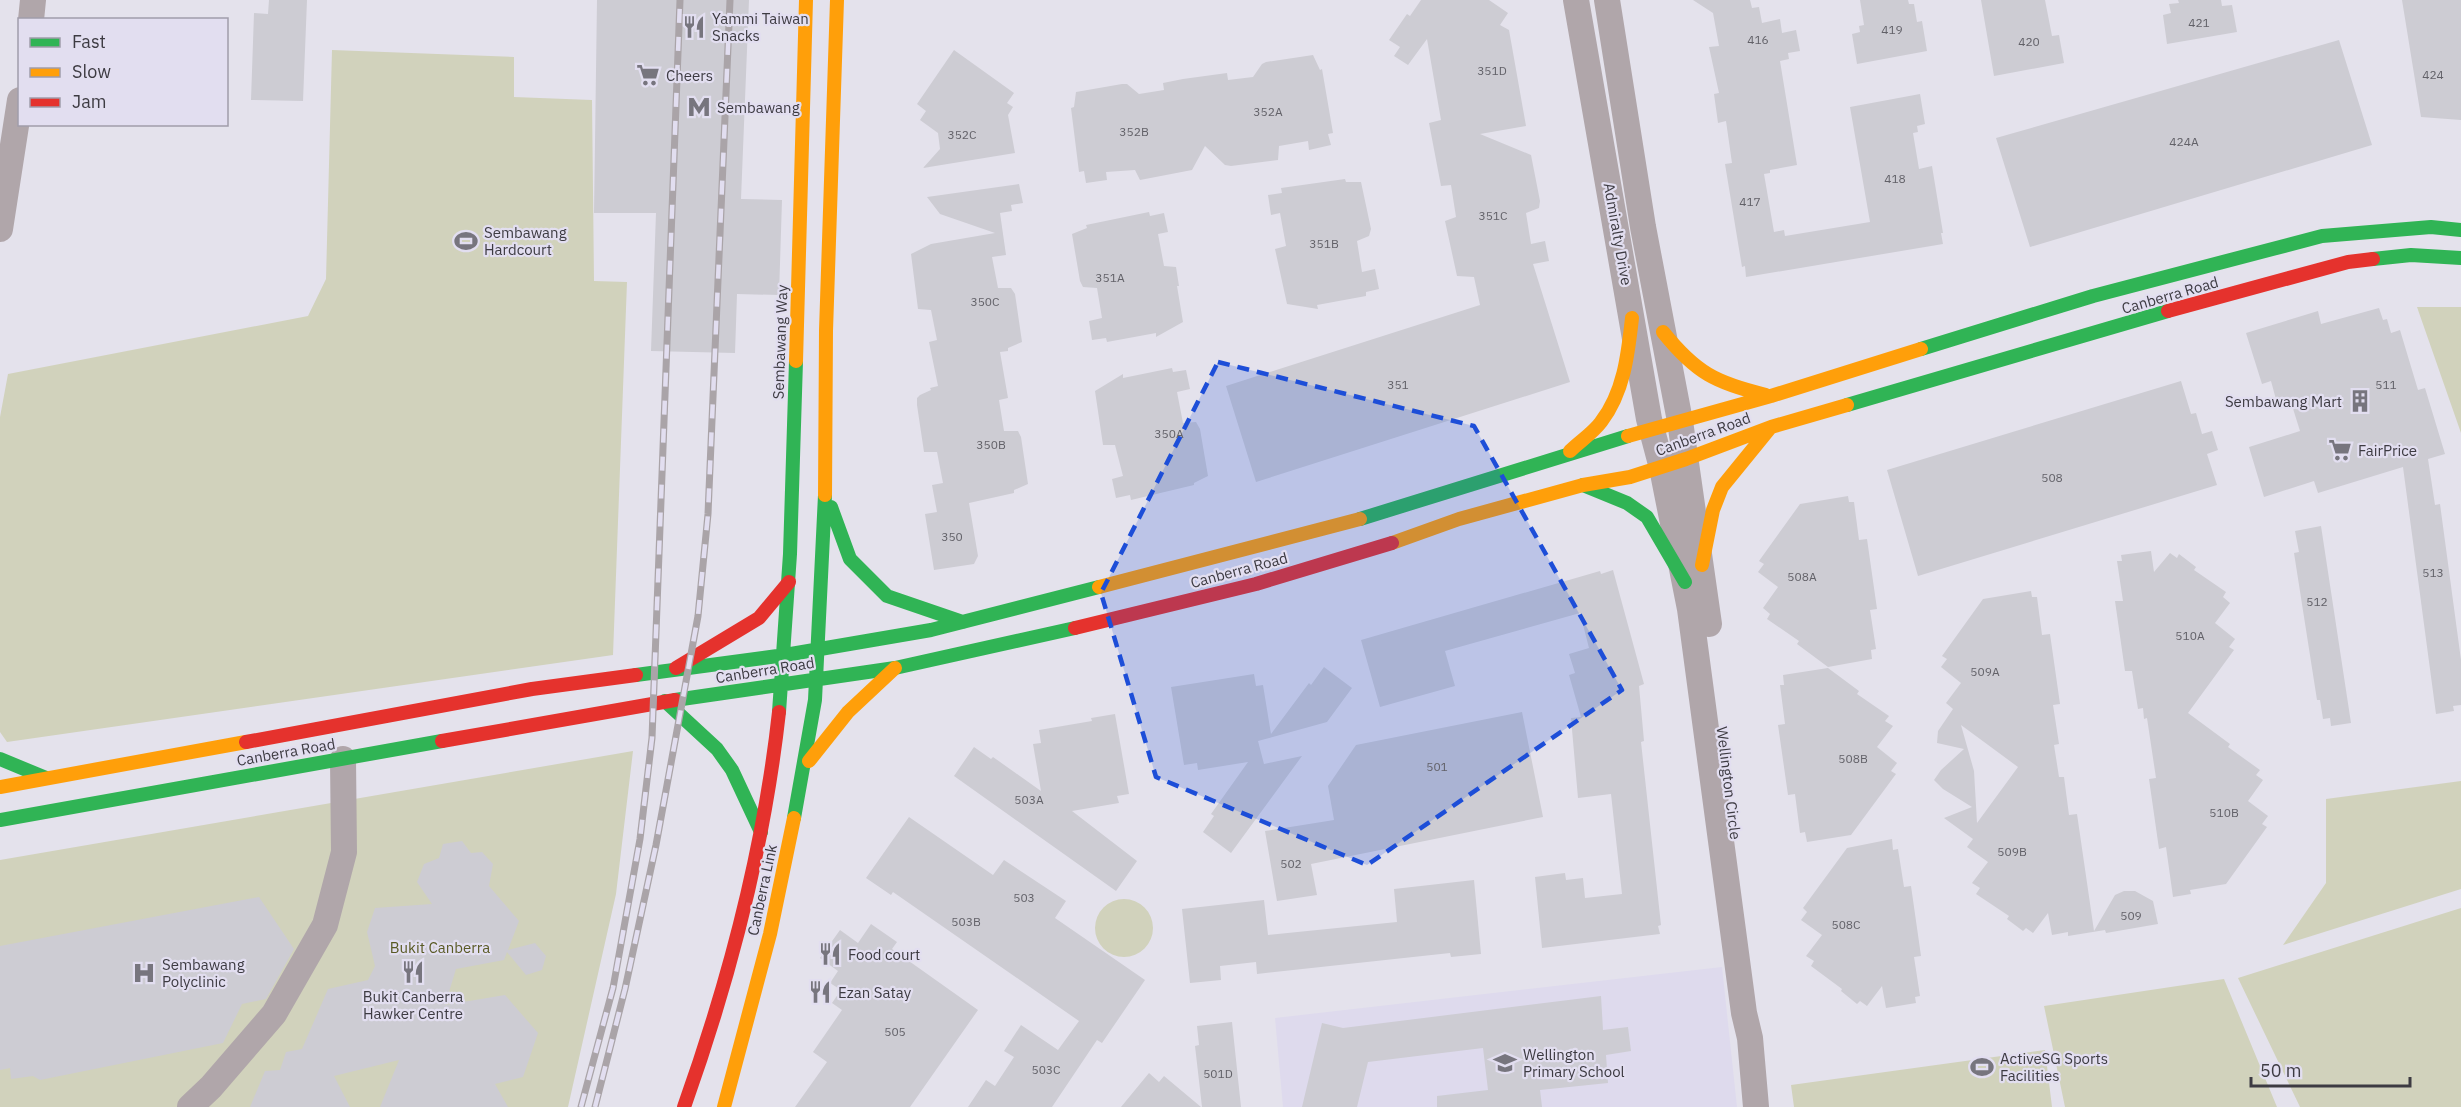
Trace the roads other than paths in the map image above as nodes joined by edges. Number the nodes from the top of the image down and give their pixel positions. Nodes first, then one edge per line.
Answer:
1 (33, 0) edge
2 (806, 0) edge
3 (837, 0) edge
4 (1576, 0) edge
5 (1607, 0) edge
6 (31, 18) edge
7 (18, 113) edge
8 (0, 229) edge
9 (2461, 230) edge
10 (2461, 258) edge
11 (1632, 318) junction
12 (1663, 332) junction
13 (1771, 396) junction
14 (1680, 421) junction
15 (1771, 427) junction
16 (1652, 429) junction
17 (1566, 454) junction
18 (1686, 459) junction
19 (1662, 468) junction
20 (1583, 485) junction
21 (825, 491) junction
22 (1694, 573) junction
23 (789, 582) junction
24 (963, 622) junction
25 (818, 649) junction
26 (785, 655) junction
27 (676, 668) junction
28 (895, 668) junction
29 (817, 678) junction
30 (782, 684) junction
31 (665, 701) junction
32 (0, 759) edge
33 (344, 759) junction
34 (804, 769) junction
35 (46, 778) junction
36 (0, 787) edge
37 (0, 820) edge
38 (761, 832) junction
39 (190, 1107) edge
40 (684, 1107) edge
41 (724, 1107) edge
42 (1756, 1107) edge
43 (1770, 1107) edge

1 - 6 street
2 - 23 main road, Sembawang Way
3 - 21 main road
4 - 11 street, Admiralty Drive
5 - 12 street, Admiralty Drive
7 - 8 street
9 - 13 main road, Canberra Road
10 - 15 main road, Canberra Road
11 - 16 street, Admiralty Drive
11 - 17 main road
12 - 13 main road
12 - 14 street, Admiralty Drive
13 - 14 main road, Canberra Road
14 - 16 main road, Canberra Road
14 - 18 street, Admiralty Drive
15 - 18 main road, Canberra Road
15 - 22 main road
16 - 17 main road, Canberra Road
16 - 19 street, Admiralty Drive
17 - 24 main road, Canberra Road
18 - 19 main road, Canberra Road
18 - 22 street, Wellington Circle
19 - 20 main road, Canberra Road
19 - 22 street, Wellington Circle
20 - 22 main road
20 - 28 main road, Canberra Road
21 - 24 main road
21 - 25 main road
22 - 42 street, Wellington Circle
22 - 43 street, Wellington Circle
23 - 26 main road, Sembawang Way
23 - 27 main road
24 - 25 main road, Canberra Road
25 - 26 main road, Canberra Road
25 - 29 main road
26 - 27 main road, Canberra Road
26 - 30 main road, Sembawang Way
27 - 35 main road, Canberra Road
28 - 29 main road, Canberra Road
28 - 34 main road
29 - 30 main road, Canberra Road
29 - 34 main road, Canberra Link
30 - 31 main road, Canberra Road
30 - 38 main road, Canberra Link
31 - 33 main road, Canberra Road
31 - 38 main road
32 - 35 main road
33 - 37 main road, Canberra Road
33 - 39 street
34 - 41 main road, Canberra Link
35 - 36 main road, Canberra Road
38 - 40 main road, Canberra Link

